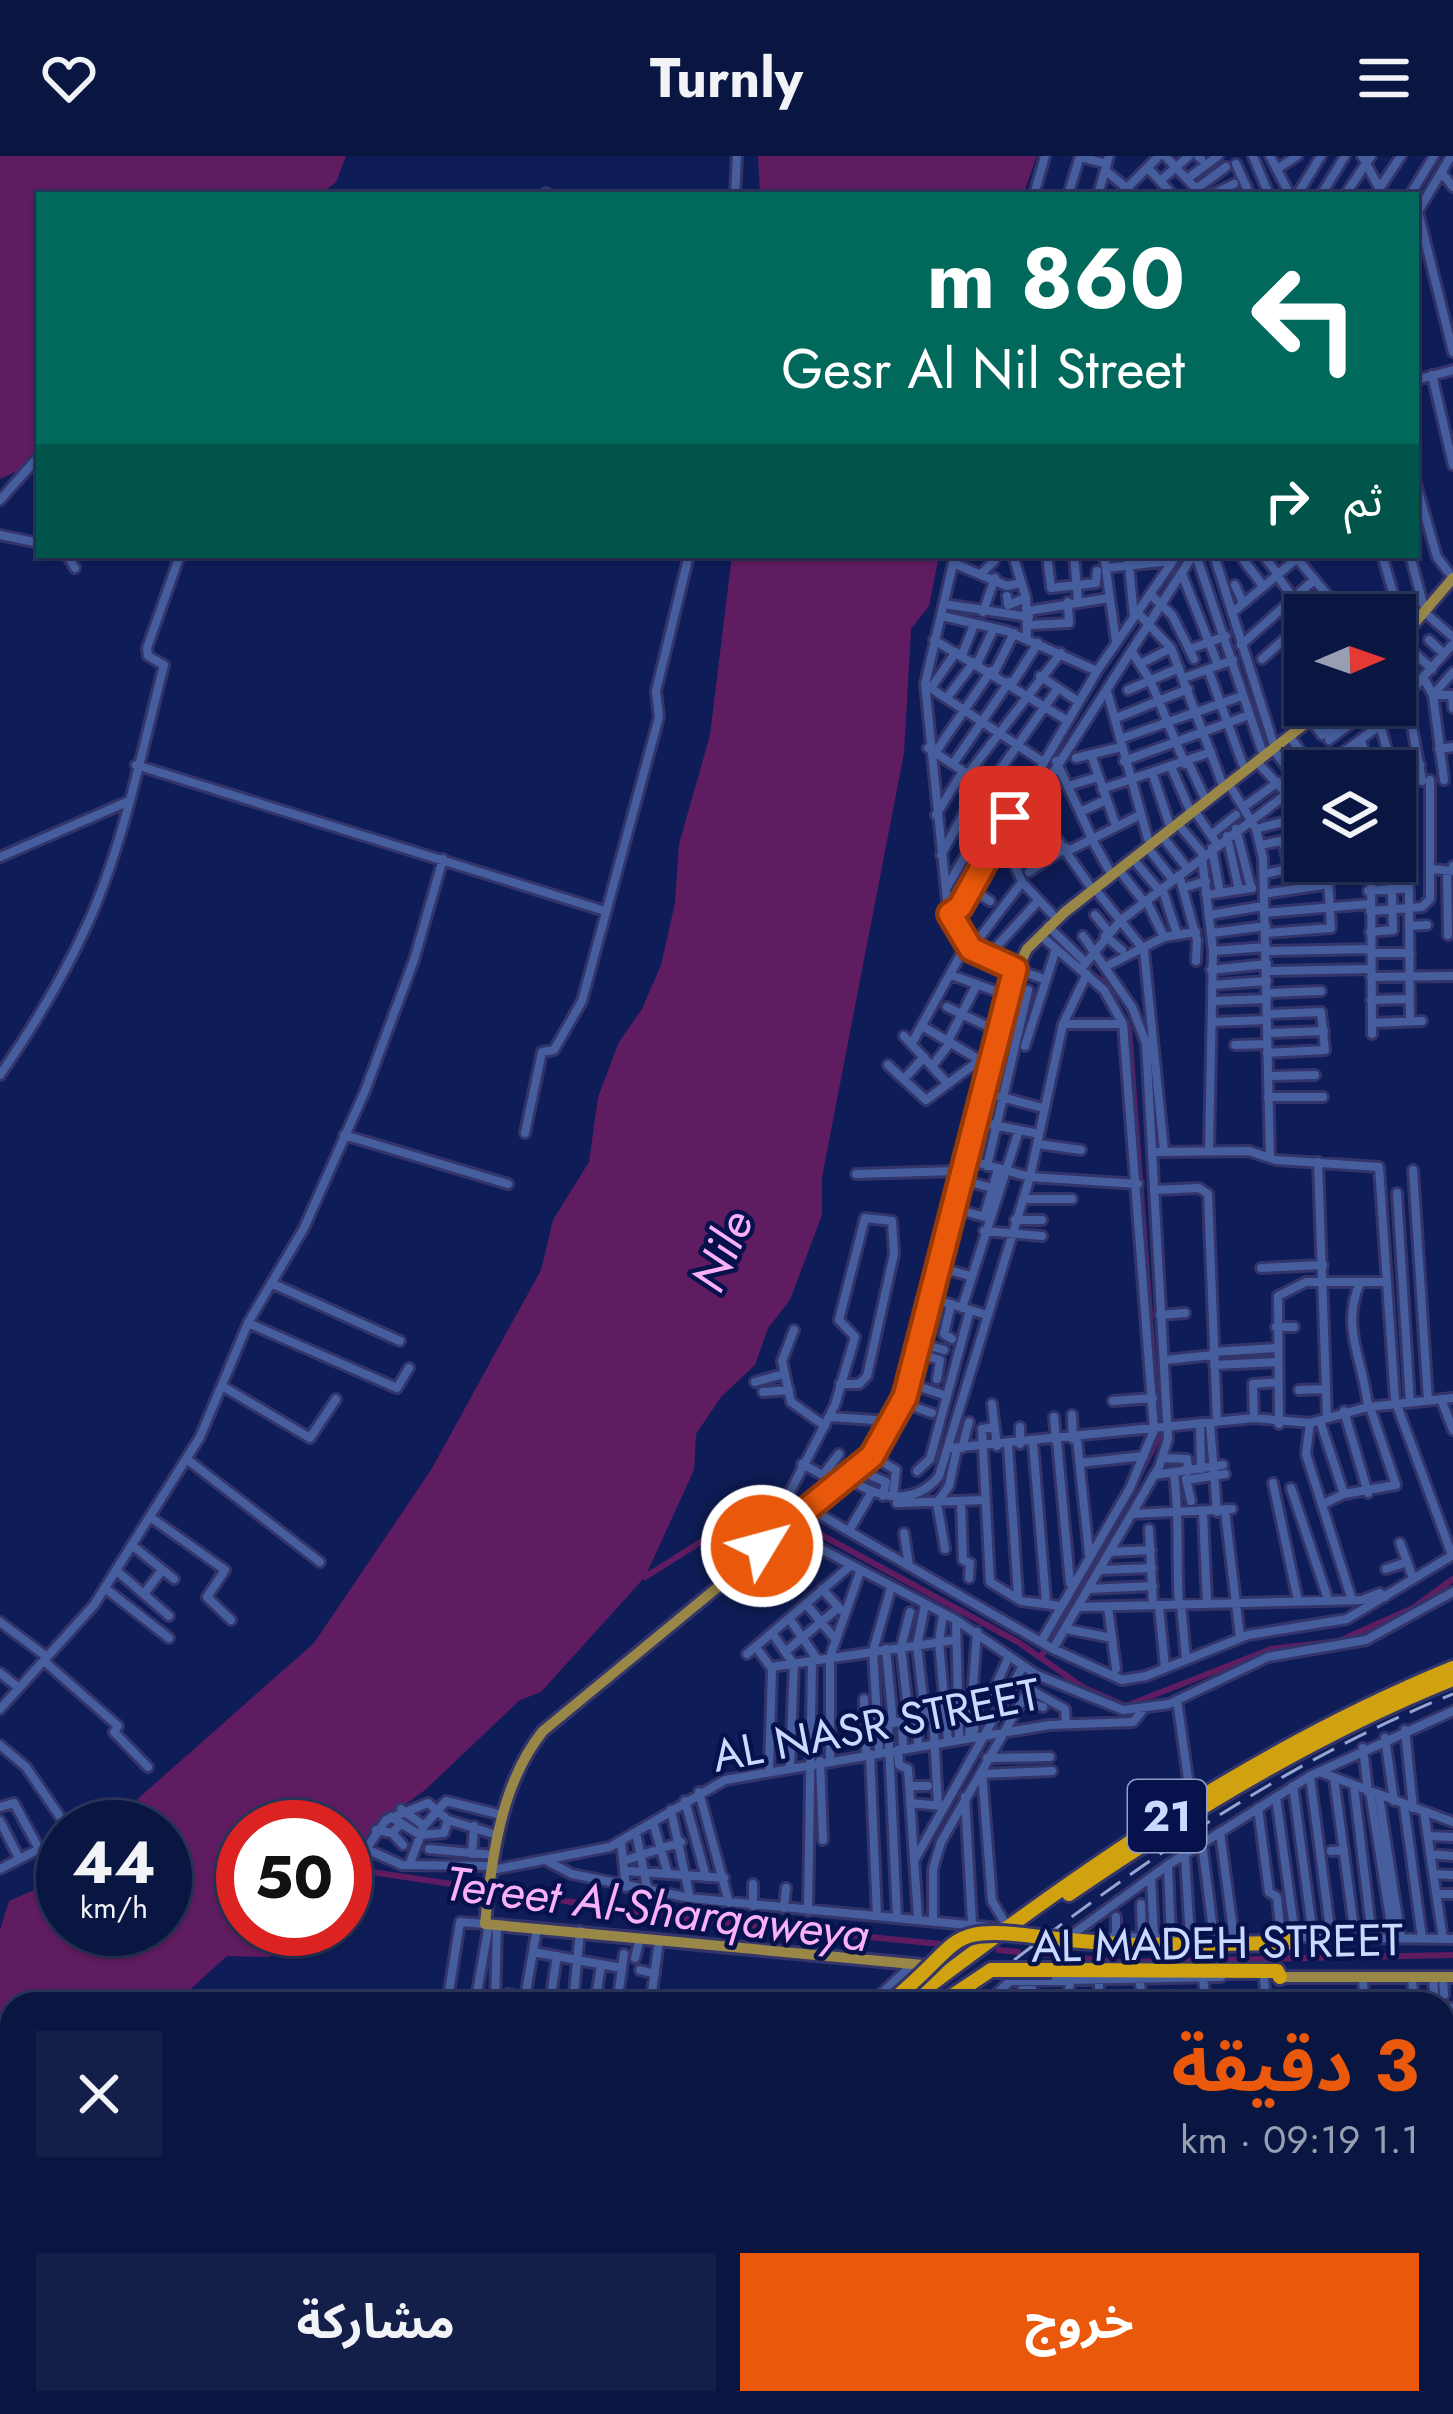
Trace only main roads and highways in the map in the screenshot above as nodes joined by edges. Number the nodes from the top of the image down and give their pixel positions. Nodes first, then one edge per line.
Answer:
1 (1452, 573) edge
2 (1416, 617) edge
3 (1300, 726) edge
4 (1301, 726) edge
5 (1262, 754) junction
6 (1225, 783) junction
7 (1191, 809) junction
8 (1152, 841) junction
9 (1114, 870) junction
10 (1046, 925) junction
11 (1012, 968) junction
12 (1003, 996) junction
13 (958, 1175) junction
14 (848, 1478) junction
15 (1453, 1667) edge
16 (1453, 1679) edge
17 (1288, 1937) road end
18 (912, 1966) junction
19 (954, 1968) junction
20 (1272, 1977) joint
21 (1443, 1977) edge
22 (928, 1988) junction
23 (900, 1992) edge
24 (922, 1992) edge
25 (936, 1992) edge
26 (958, 1992) edge

1 - 2 main road
3 - 5 main road
4 - 5 main road
5 - 6 main road
6 - 7 main road
6 - 7 main road
7 - 8 main road
8 - 9 main road
8 - 9 main road
9 - 10 main road
10 - 11 main road
10 - 11 main road
11 - 12 main road
12 - 13 main road
12 - 13 main road
13 - 14 main road
13 - 14 main road
14 - 18 main road
15 - 19 highway, 21
16 - 25 highway, 21
17 - 23 highway, bridge
18 - 19 main road
18 - 22 main road
19 - 22 highway, 21
20 - 21 main road, AL MADEH STREET
20 - 26 highway, bridge
22 - 24 highway, 21

